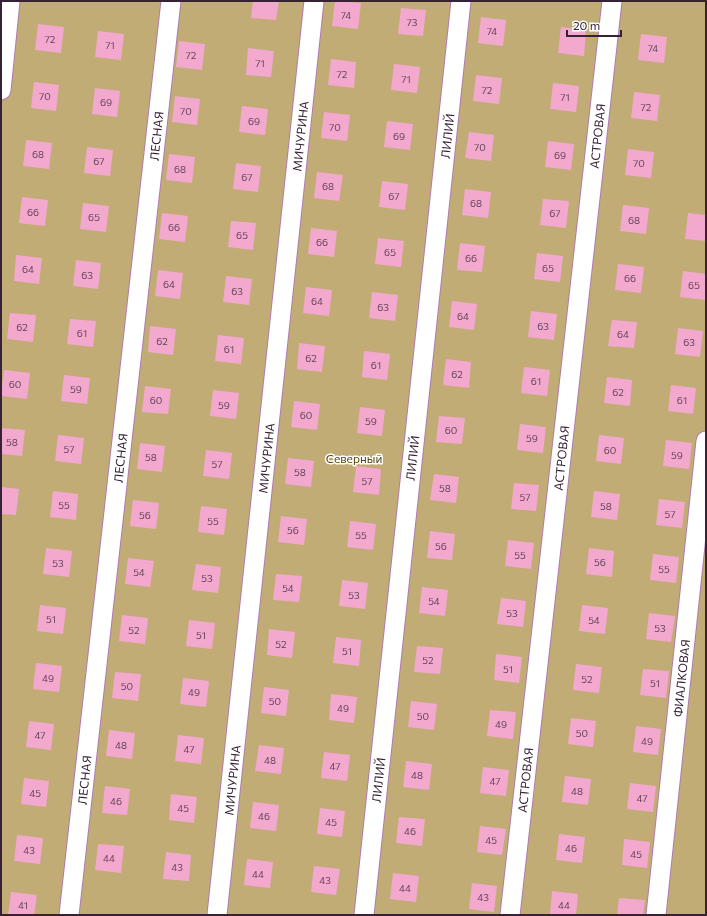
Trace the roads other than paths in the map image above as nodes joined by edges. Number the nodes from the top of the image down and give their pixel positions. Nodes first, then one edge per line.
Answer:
1 (10, 1) edge
2 (171, 1) edge
3 (314, 1) edge
4 (461, 1) edge
5 (612, 1) edge
6 (1, 90) edge
7 (706, 441) edge
8 (69, 915) edge
9 (217, 915) edge
10 (364, 915) edge
11 (510, 915) edge
12 (656, 915) edge

1 - 6 street
2 - 8 street, ЛЕСНАЯ
3 - 9 street, МИЧУРИНА
4 - 10 street, ЛИЛИЙ
5 - 11 street, АСТРОВАЯ
7 - 12 street, ФИАЛКОВАЯ

